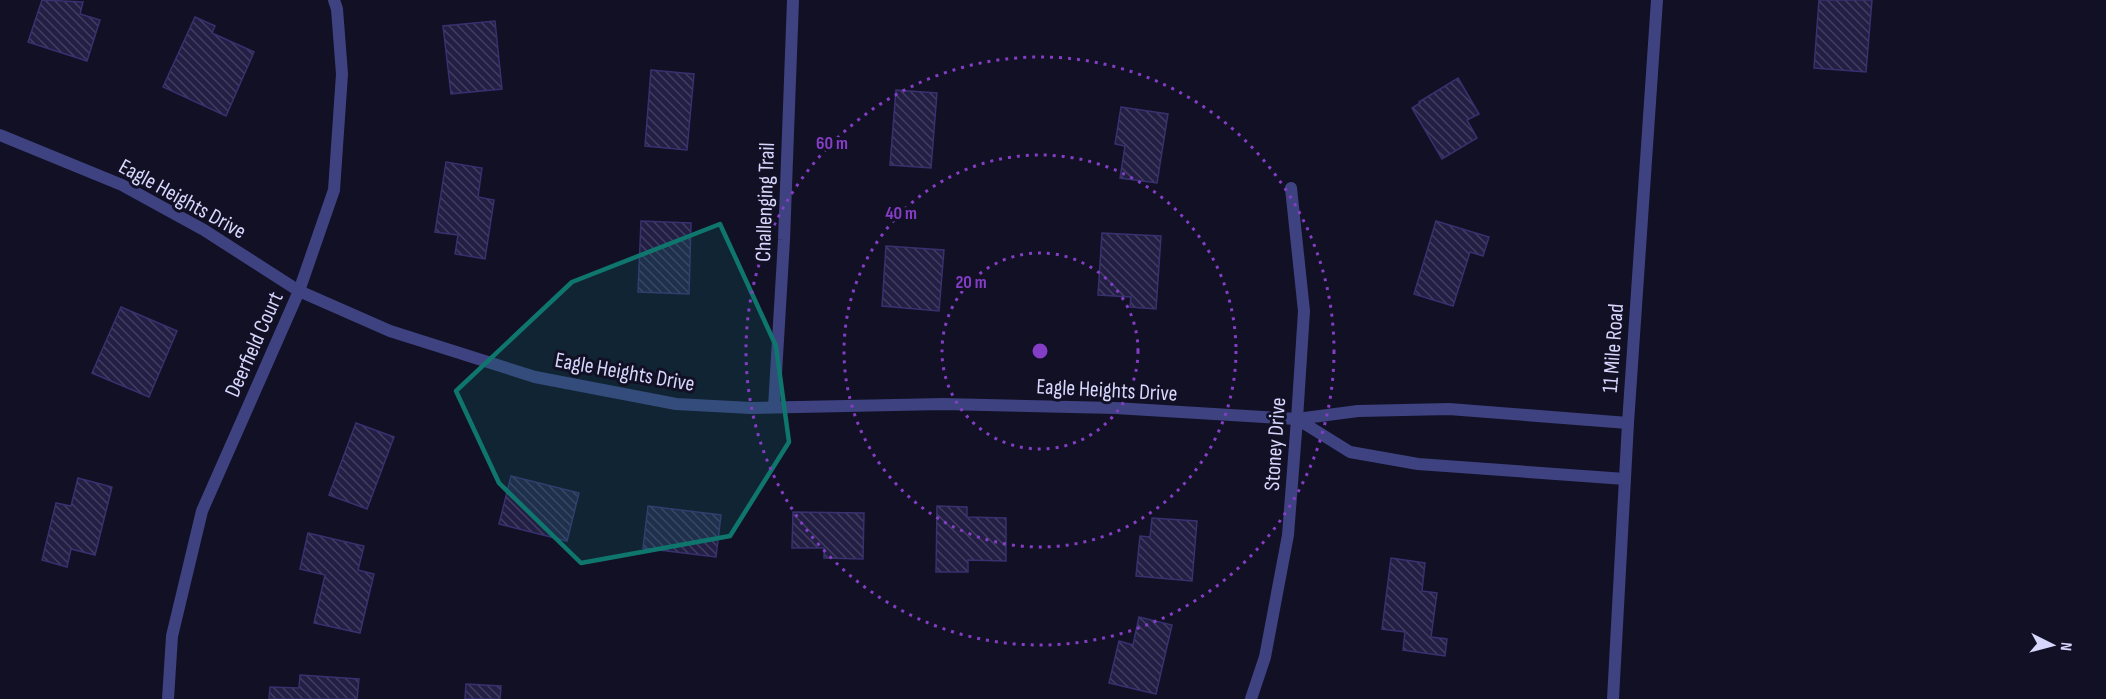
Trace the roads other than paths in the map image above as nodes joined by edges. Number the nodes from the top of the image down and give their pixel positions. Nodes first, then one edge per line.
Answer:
1 (334, 0) edge
2 (793, 0) edge
3 (1657, 0) edge
4 (0, 135) edge
5 (1291, 188) dead end
6 (299, 291) junction
7 (774, 406) junction
8 (1297, 419) junction
9 (1628, 423) junction
10 (1625, 479) junction
11 (168, 699) edge
12 (1251, 699) edge
13 (1613, 699) edge

1 - 6 street, Deerfield Court
2 - 7 street, Challenging Trail
3 - 9 street, 11 Mile Road
4 - 6 street, Eagle Heights Drive
5 - 8 street, Stoney Drive
6 - 7 street, Eagle Heights Drive
6 - 11 street, Deerfield Court
7 - 8 street, Eagle Heights Drive
8 - 9 street, Eagle Heights Drive
8 - 10 street, Eagle Heights Drive
8 - 12 street, Stoney Drive
9 - 10 street, 11 Mile Road
10 - 13 street, 11 Mile Road

